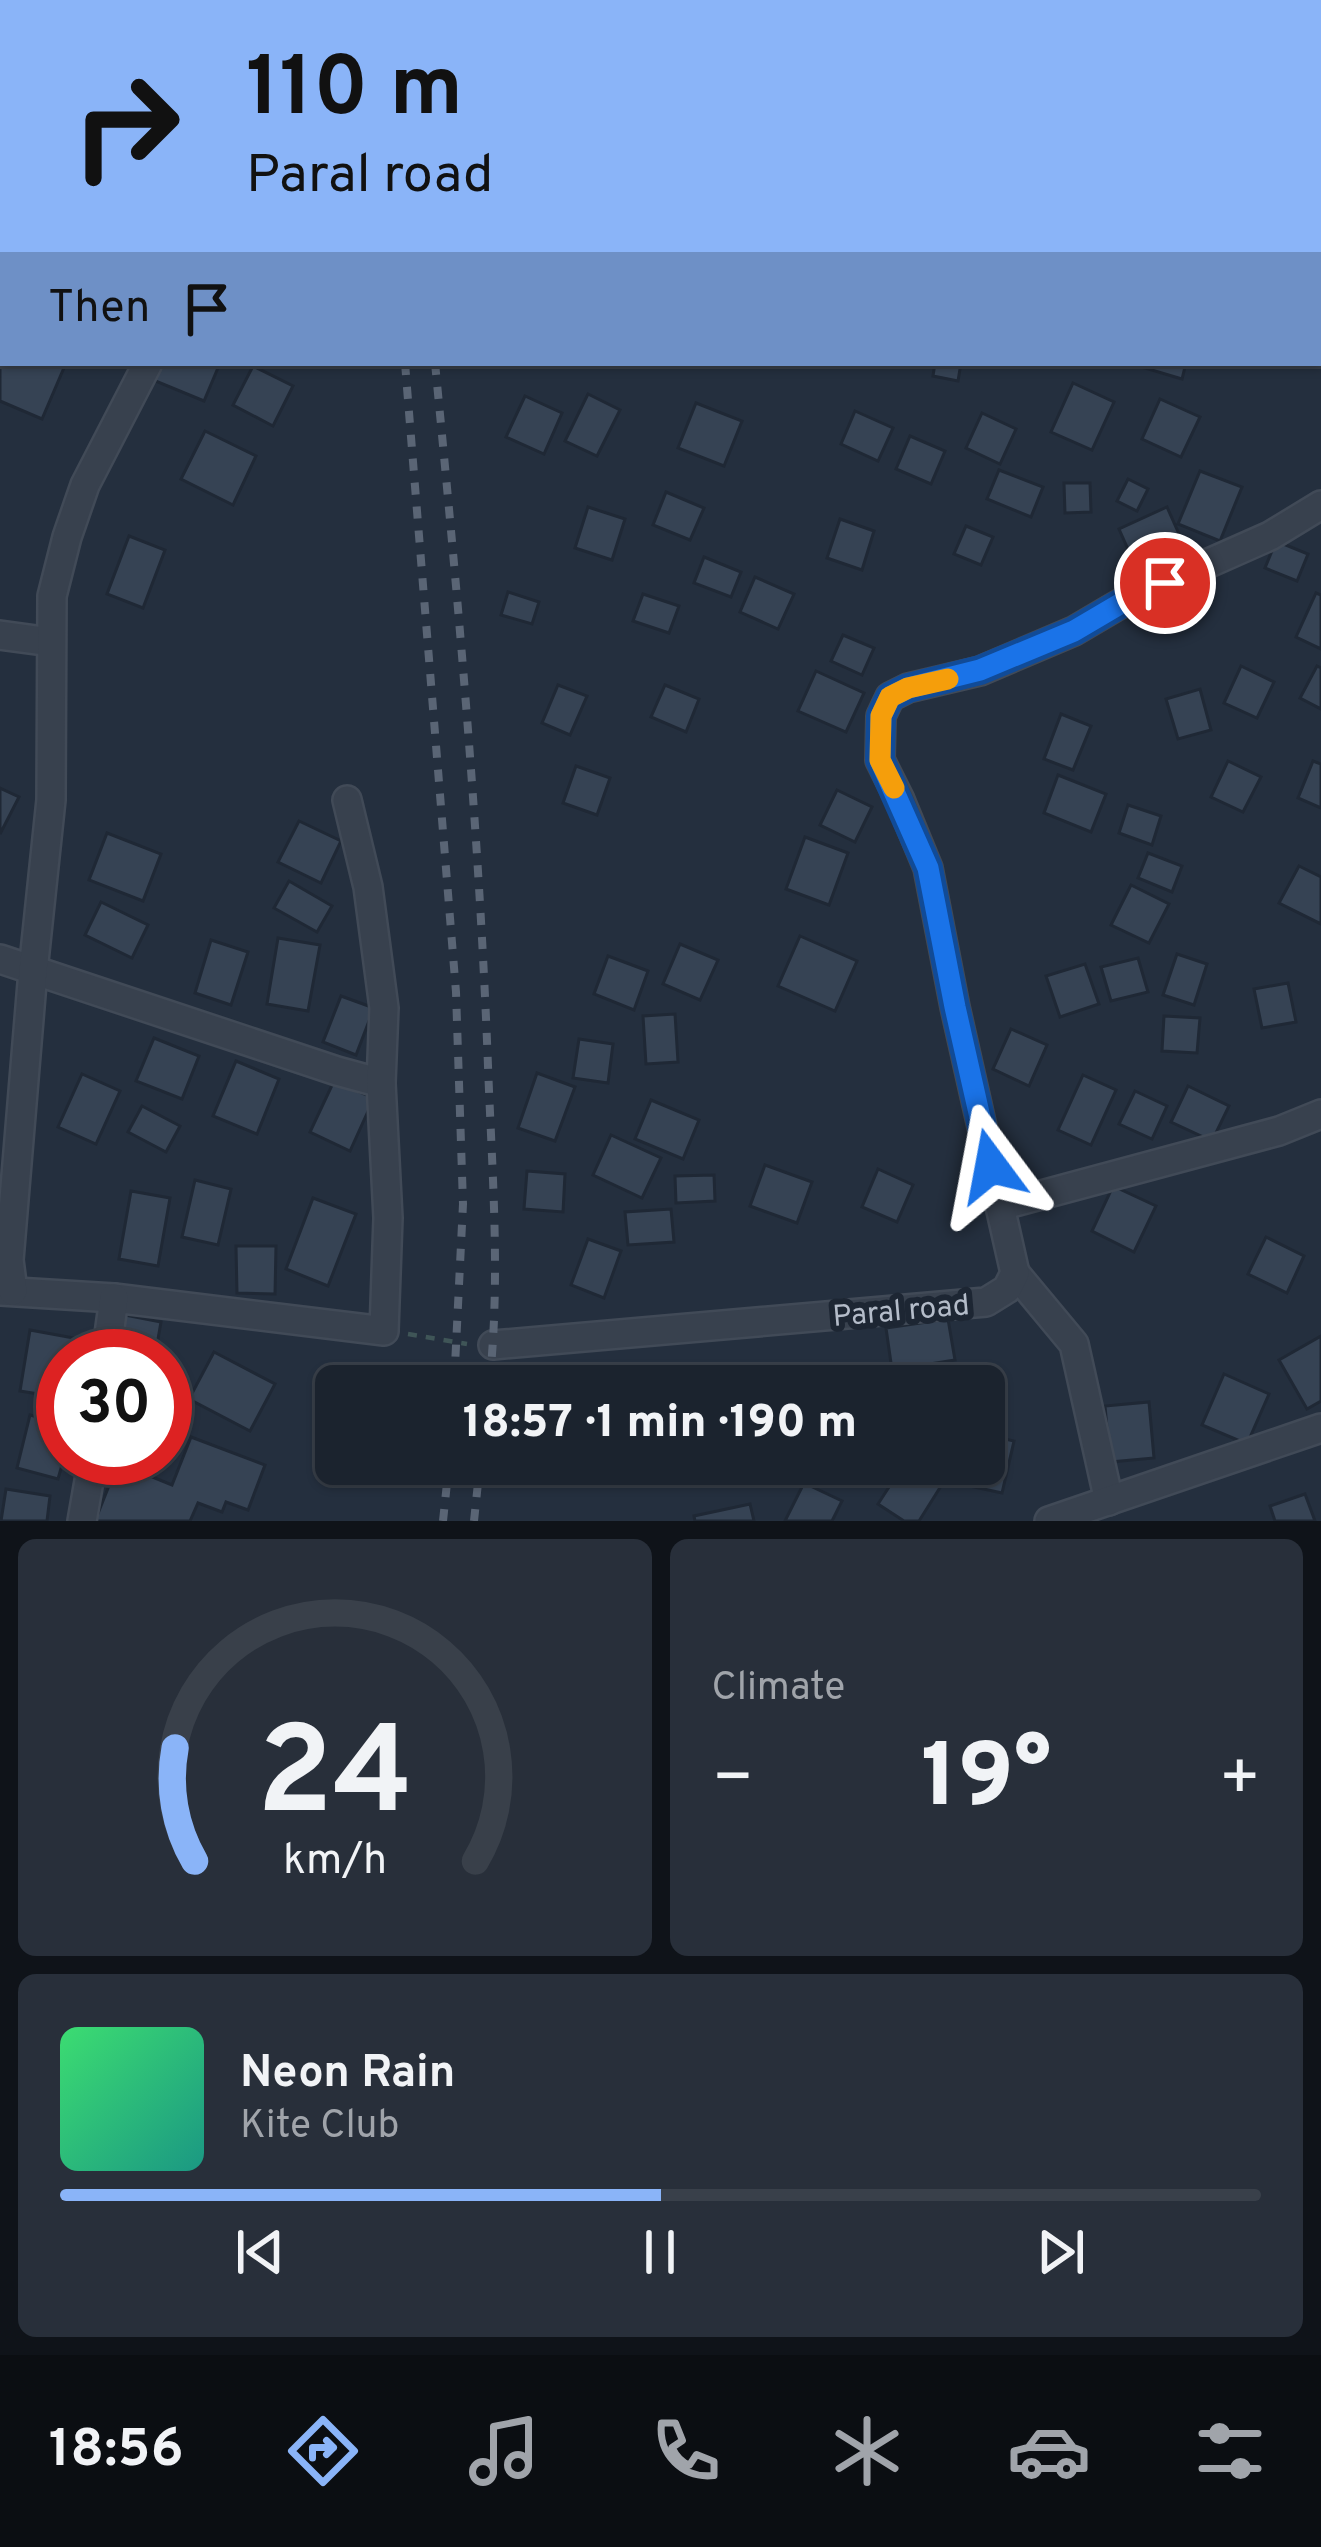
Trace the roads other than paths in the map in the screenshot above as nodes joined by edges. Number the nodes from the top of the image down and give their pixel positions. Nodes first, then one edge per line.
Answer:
1 (146, 366) edge
2 (1321, 505) edge
3 (0, 634) edge
4 (51, 642) junction
5 (347, 800) dead end
6 (0, 959) edge
7 (33, 971) junction
8 (381, 1083) junction
9 (1321, 1114) edge
10 (1000, 1206) junction
11 (1015, 1273) junction
12 (6, 1291) edge
13 (114, 1298) junction
14 (110, 1329) edge
15 (494, 1345) road end
16 (1321, 1428) edge
17 (88, 1485) edge
18 (1108, 1501) junction
19 (82, 1521) edge
20 (1048, 1521) edge

1 - 4 street
2 - 10 street
3 - 4 street
4 - 7 street
5 - 8 street
6 - 7 street
7 - 8 street
7 - 12 street
8 - 13 street
9 - 10 street
10 - 11 street
11 - 15 street, Paral road
11 - 18 street
12 - 13 street
13 - 14 street
16 - 18 street
17 - 19 street
18 - 20 street

